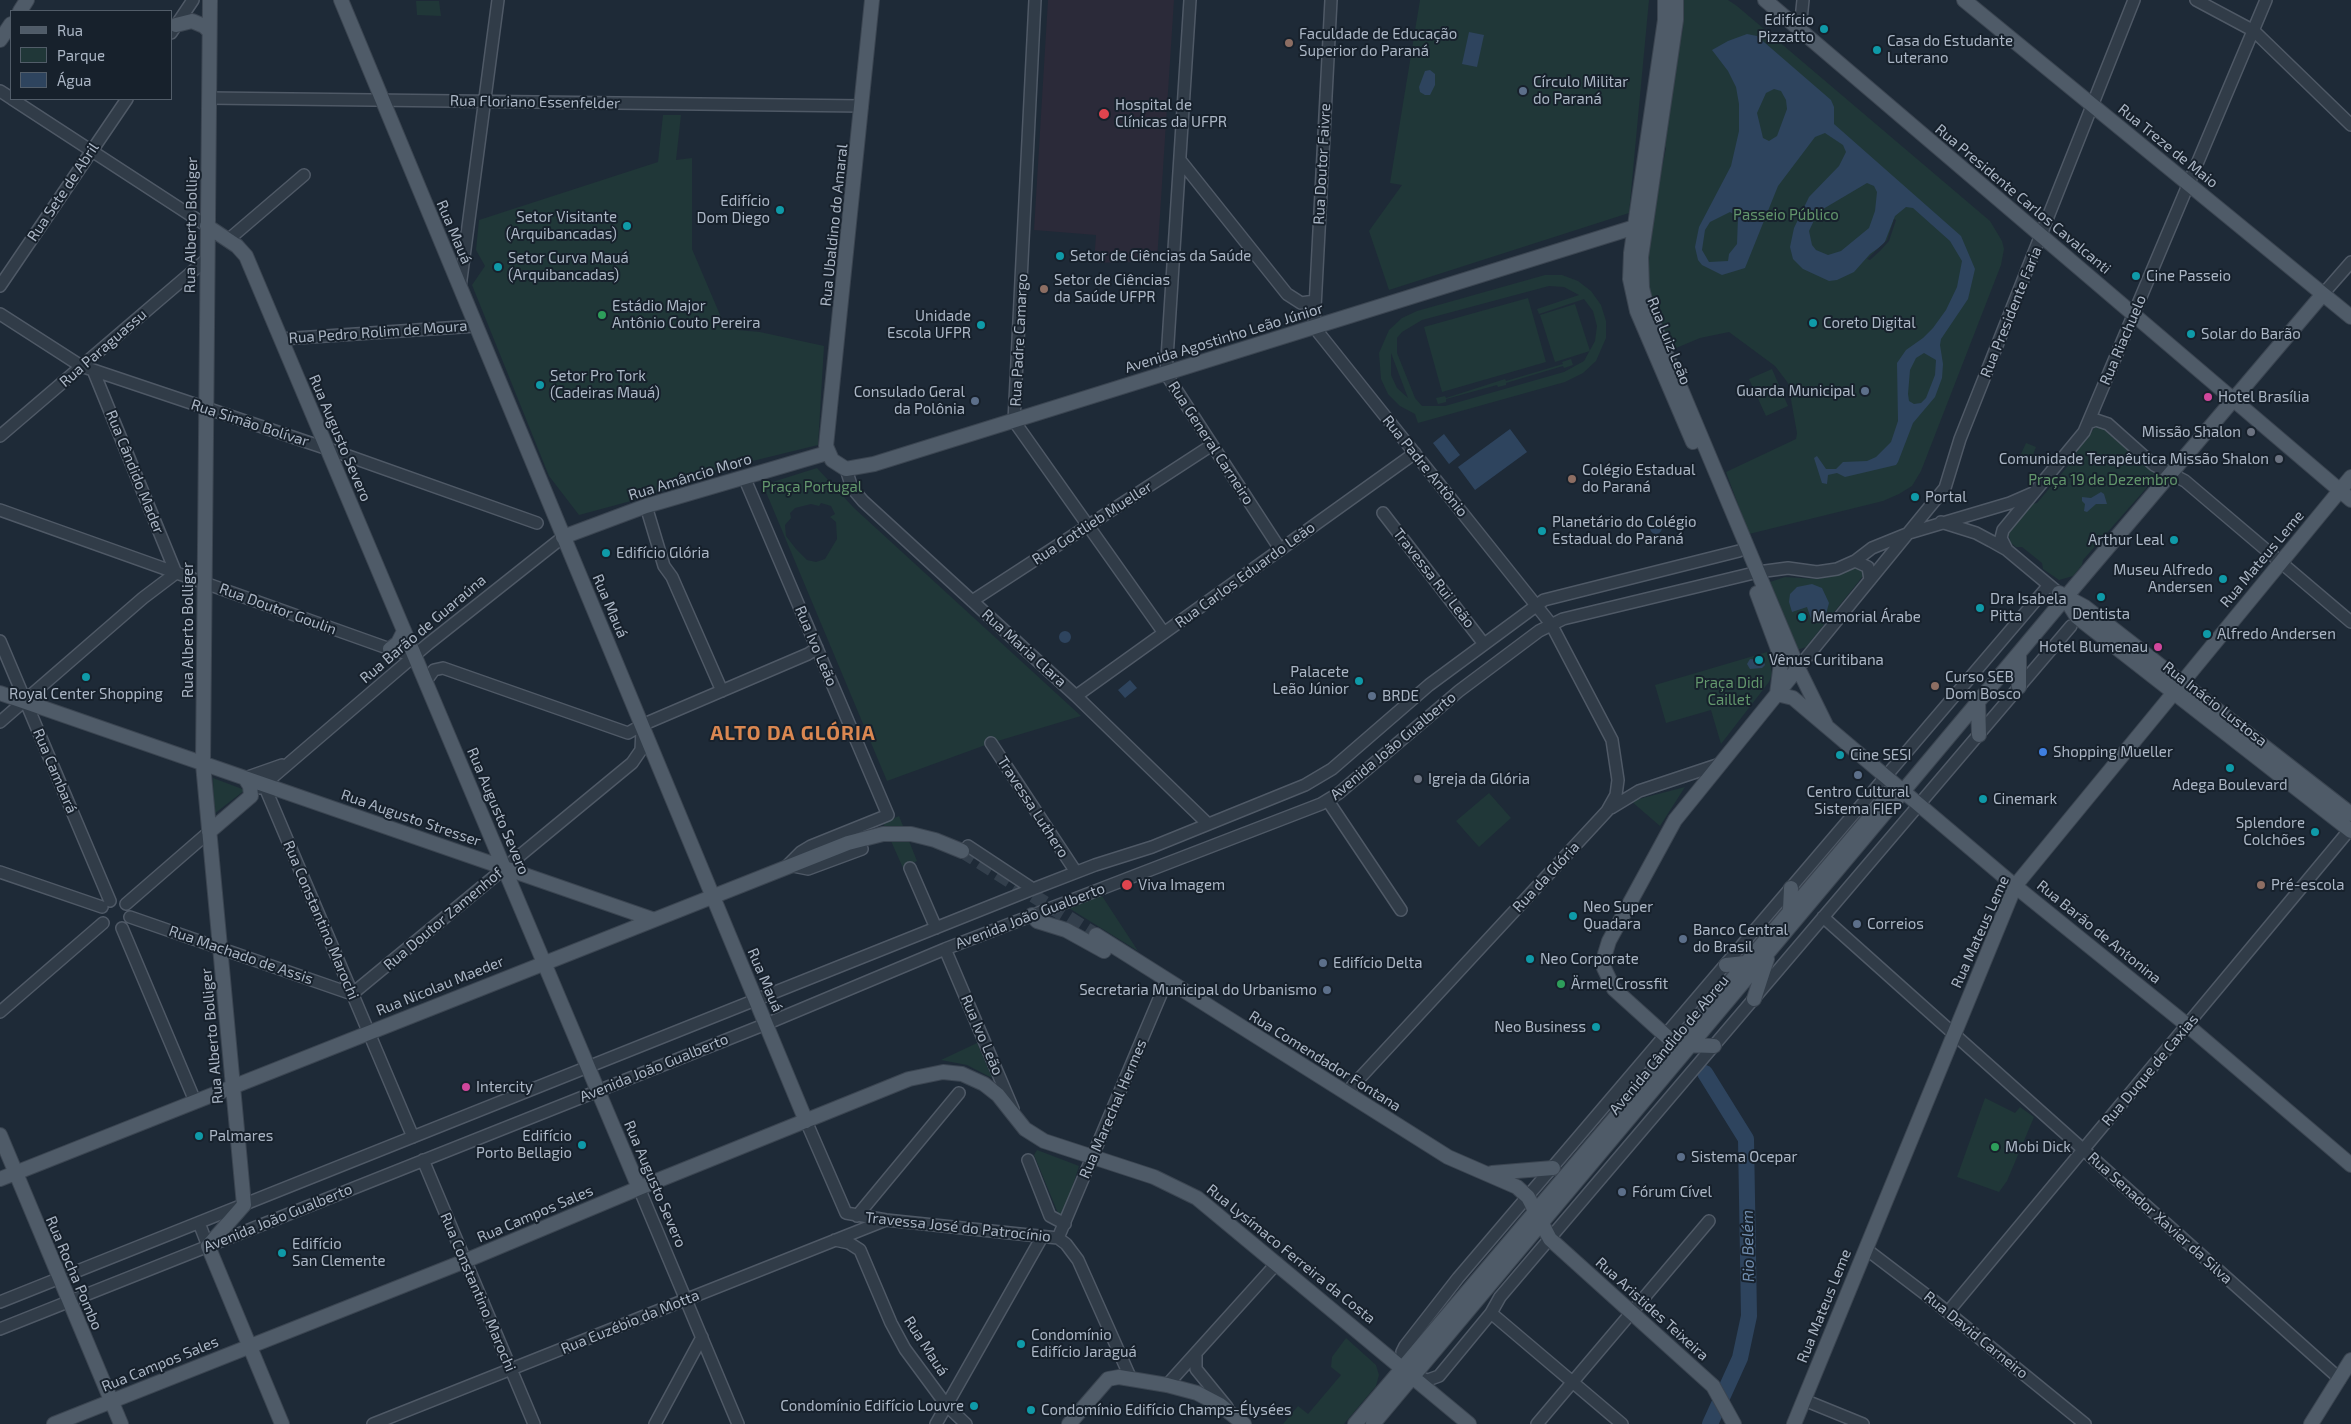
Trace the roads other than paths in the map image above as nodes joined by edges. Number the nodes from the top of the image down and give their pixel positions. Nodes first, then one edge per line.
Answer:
1 (194, 0) edge
2 (210, 0) edge
3 (341, 0) edge
4 (498, 0) edge
5 (872, 0) edge
6 (1035, 0) edge
7 (1190, 0) edge
8 (1331, 0) edge
9 (1665, 0) edge
10 (1676, 0) edge
11 (1765, 0) edge
12 (1803, 0) edge
13 (1964, 0) edge
14 (2134, 0) edge
15 (2196, 0) edge
16 (2266, 0) edge
17 (10, 25) edge
18 (174, 29) edge
19 (1800, 30) junction
20 (209, 31) junction
21 (2254, 31) junction
22 (0, 40) edge
23 (209, 98) junction
24 (15, 100) edge
25 (126, 100) edge
26 (382, 100) junction
27 (484, 101) junction
28 (862, 106) junction
29 (2093, 106) junction
30 (2351, 125) edge
31 (92, 151) junction
32 (1180, 160) junction
33 (304, 174) dead end
34 (2189, 184) junction
35 (207, 226) junction
36 (1635, 227) junction
37 (2041, 236) junction
38 (228, 240) junction
39 (207, 259) junction
40 (2351, 262) edge
41 (0, 286) edge
42 (460, 287) junction
43 (2324, 294) junction
44 (1315, 301) junction
45 (0, 314) edge
46 (2133, 314) junction
47 (2351, 317) edge
48 (476, 326) junction
49 (1314, 327) junction
50 (281, 339) junction
51 (81, 366) junction
52 (93, 370) junction
53 (1166, 374) junction
54 (2234, 400) junction
55 (206, 408) junction
56 (1014, 421) junction
57 (2088, 423) junction
58 (0, 436) edge
59 (1212, 445) junction
60 (327, 448) junction
61 (827, 453) junction
62 (1414, 453) junction
63 (846, 468) junction
64 (2171, 473) junction
65 (744, 477) junction
66 (2351, 477) edge
67 (2340, 490) junction
68 (1942, 493) junction
69 (2033, 493) junction
70 (2351, 500) edge
71 (646, 506) junction
72 (0, 510) edge
73 (1383, 513) dead end
74 (1941, 522) junction
75 (538, 523) dead end
76 (1089, 526) junction
77 (1909, 533) junction
78 (563, 537) junction
79 (1280, 549) junction
80 (2007, 550) junction
81 (1855, 561) junction
82 (2281, 562) junction
83 (1749, 564) junction
84 (176, 573) junction
85 (1870, 580) junction
86 (204, 583) junction
87 (2058, 592) junction
88 (972, 601) junction
89 (1536, 605) junction
90 (2351, 622) edge
91 (1551, 624) junction
92 (2071, 626) dead end
93 (404, 631) junction
94 (1164, 633) junction
95 (0, 641) edge
96 (1484, 644) junction
97 (817, 648) junction
98 (390, 649) junction
99 (2019, 653) junction
100 (415, 656) junction
101 (1798, 668) junction
102 (426, 681) junction
103 (2019, 687) junction
104 (2177, 687) junction
105 (722, 691) junction
106 (0, 693) edge
107 (1777, 694) junction
108 (1076, 696) junction
109 (25, 701) junction
110 (1978, 701) junction
111 (0, 722) edge
112 (642, 725) junction
113 (1826, 725) junction
114 (1979, 735) junction
115 (991, 743) dead end
116 (306, 749) junction
117 (2275, 763) junction
118 (203, 764) junction
119 (1720, 764) junction
120 (245, 778) junction
121 (1618, 780) junction
122 (1896, 784) junction
123 (264, 785) junction
124 (1639, 791) junction
125 (251, 796) junction
126 (1328, 801) junction
127 (1920, 805) junction
128 (207, 808) junction
129 (1607, 811) junction
130 (2351, 814) edge
131 (221, 822) junction
132 (1208, 824) junction
133 (2351, 830) edge
134 (209, 832) junction
135 (862, 849) dead end
136 (965, 849) joint
137 (788, 865) junction
138 (505, 868) junction
139 (910, 868) dead end
140 (0, 872) edge
141 (1076, 872) junction
142 (2015, 886) junction
143 (1791, 888) junction
144 (1032, 889) junction
145 (712, 895) junction
146 (106, 904) junction
147 (126, 904) junction
148 (1790, 909) junction
149 (1400, 910) dead end
150 (1032, 915) junction
151 (130, 917) junction
152 (1823, 918) junction
153 (652, 919) junction
154 (103, 923) junction
155 (122, 928) junction
156 (936, 928) junction
157 (1096, 935) tunnel mouth
158 (220, 948) junction
159 (945, 949) junction
160 (1769, 951) junction
161 (544, 962) junction
162 (1745, 963) junction
163 (1726, 965) junction
164 (1167, 980) junction
165 (352, 994) junction
166 (1754, 999) junction
167 (756, 1000) junction
168 (0, 1012) edge
169 (766, 1024) junction
170 (2187, 1025) junction
171 (369, 1032) junction
172 (1954, 1034) junction
173 (1670, 1040) junction
174 (1691, 1045) junction
175 (1714, 1046) junction
176 (588, 1067) junction
177 (232, 1086) junction
178 (598, 1090) junction
179 (958, 1093) dead end
180 (1346, 1093) junction
181 (195, 1101) junction
182 (806, 1121) junction
183 (1018, 1121) junction
184 (0, 1134) edge
185 (413, 1137) junction
186 (2084, 1150) junction
187 (1092, 1157) junction
188 (423, 1160) junction
189 (1028, 1160) dead end
190 (2351, 1164) edge
191 (1553, 1168) junction
192 (15, 1173) junction
193 (1487, 1174) junction
194 (0, 1179) edge
195 (639, 1188) junction
196 (1528, 1197) junction
197 (244, 1205) junction
198 (857, 1216) junction
199 (1539, 1216) junction
200 (886, 1220) junction
201 (1709, 1221) dead end
202 (199, 1223) junction
203 (1064, 1224) junction
204 (868, 1227) junction
205 (1042, 1236) junction
206 (1058, 1238) junction
207 (1550, 1239) junction
208 (835, 1240) junction
209 (208, 1246) junction
210 (1866, 1249) junction
211 (860, 1250) junction
212 (465, 1261) junction
213 (1277, 1263) junction
214 (64, 1290) junction
215 (686, 1300) junction
216 (0, 1302) edge
217 (1631, 1312) junction
218 (1948, 1312) junction
219 (1491, 1313) junction
220 (0, 1329) edge
221 (702, 1337) junction
222 (249, 1347) junction
223 (1196, 1356) junction
224 (2351, 1360) edge
225 (511, 1369) junction
226 (1408, 1372) junction
227 (1131, 1378) junction
228 (2340, 1380) junction
229 (1572, 1382) junction
230 (1167, 1385) junction
231 (1804, 1400) junction
232 (110, 1401) junction
233 (946, 1406) junction
234 (1233, 1414) junction
235 (54, 1424) edge
236 (121, 1424) edge
237 (282, 1424) edge
238 (373, 1424) edge
239 (534, 1424) edge
240 (655, 1424) edge
241 (738, 1424) edge
242 (936, 1424) edge
243 (966, 1424) edge
244 (1069, 1424) edge
245 (1244, 1424) edge
246 (1355, 1424) edge
247 (1373, 1424) edge
248 (1469, 1424) edge
249 (1537, 1424) edge
250 (1622, 1424) edge
251 (1734, 1424) edge
252 (1794, 1424) edge
253 (1863, 1424) edge
254 (2084, 1424) edge
255 (2311, 1424) edge

1 - 18 street
2 - 20 main road, Rua Alberto Bolliger
3 - 26 main road, Rua Mauá
4 - 27 street
5 - 28 main road, Rua Ubaldino do Amaral
6 - 56 street, Rua Padre Camargo
7 - 32 street, Rua General Carneiro
8 - 44 street, Rua Doutor Faivre
9 - 36 main road, Rua Luiz Leão
10 - 83 main road, Rua Luiz Leão
11 - 19 main road, Rua Presidente Carlos Cavalcanti
12 - 19 street
13 - 29 main road, Rua Treze de Maio
14 - 29 street, Rua Presidente Faria
15 - 21 street
16 - 21 street, Rua Riachuelo
17 - 22 main road
18 - 20 main road
19 - 37 main road, Rua Presidente Carlos Cavalcanti
20 - 23 main road, Rua Alberto Bolliger
21 - 30 street
21 - 34 street, Rua Riachuelo
23 - 26 street, Rua Floriano Essenfelder
23 - 35 main road, Rua Alberto Bolliger
24 - 31 street
25 - 31 street, Rua Sete de Abril
26 - 27 street, Rua Floriano Essenfelder
26 - 42 main road, Rua Mauá
27 - 28 street, Rua Floriano Essenfelder
27 - 42 street
28 - 61 main road, Rua Ubaldino do Amaral
29 - 34 main road, Rua Treze de Maio
29 - 37 street, Rua Presidente Faria
31 - 35 street
31 - 41 street, Rua Sete de Abril
32 - 44 street
32 - 53 street, Rua General Carneiro
33 - 38 street
34 - 43 main road, Rua Treze de Maio
34 - 46 street, Rua Riachuelo
35 - 38 main road, Rua Augusto Severo
35 - 39 main road, Rua Alberto Bolliger
36 - 49 main road, Avenida Agostinho Leão Júnior
36 - 83 main road, Rua Luiz Leão
37 - 46 main road, Rua Presidente Carlos Cavalcanti
37 - 68 street, Rua Presidente Faria
38 - 50 main road, Rua Augusto Severo
39 - 51 street, Rua Paraguassu
39 - 55 main road, Rua Alberto Bolliger
40 - 43 street
42 - 48 main road, Rua Mauá
43 - 47 main road, Rua Treze de Maio
43 - 54 main road
44 - 49 street, Rua Doutor Faivre
45 - 51 street, Rua Simão Bolívar
46 - 54 main road, Rua Presidente Carlos Cavalcanti
46 - 57 street, Rua Riachuelo
48 - 50 street, Rua Pedro Rolim de Moura
48 - 78 main road, Rua Mauá
49 - 53 main road, Avenida Agostinho Leão Júnior
49 - 62 street, Rua Padre Antônio
50 - 60 main road, Rua Augusto Severo
51 - 52 street, Rua Simão Bolívar
51 - 58 street, Rua Paraguassu
52 - 55 street, Rua Simão Bolívar
52 - 84 street, Rua Cândido Mader
53 - 56 main road, Avenida Agostinho Leão Júnior
53 - 59 street, Rua General Carneiro
54 - 64 main road
54 - 67 main road, Rua Presidente Carlos Cavalcanti
55 - 60 street, Rua Simão Bolívar
55 - 86 main road, Rua Alberto Bolliger
56 - 63 main road, Avenida Agostinho Leão Júnior
56 - 76 street, Rua Padre Camargo
57 - 64 street
57 - 69 street, Rua Riachuelo
59 - 76 street, Rua Gottlieb Mueller
59 - 79 street, Rua General Carneiro
60 - 75 street, Rua Simão Bolívar
60 - 93 main road, Rua Augusto Severo
61 - 63 main road
61 - 65 main road, Rua Amâncio Moro
62 - 79 street, Rua Carlos Eduardo Leão
62 - 89 street, Rua Padre Antônio
63 - 88 street, Rua Maria Clara
64 - 82 street
64 - 87 main road
65 - 71 main road, Rua Amâncio Moro
65 - 97 street, Rua Ivo Leão
66 - 67 main road, Rua Mateus Leme
67 - 70 main road, Rua Presidente Carlos Cavalcanti
67 - 82 main road, Rua Mateus Leme
68 - 74 street
68 - 77 street, Rua Presidente Faria
69 - 74 street, Avenida João Gualberto
69 - 80 street, Rua Riachuelo
71 - 78 main road, Rua Amâncio Moro
71 - 105 street
72 - 84 street, Rua Doutor Goulin
73 - 96 street, Travessa Rui Leão
74 - 77 street, Avenida João Gualberto
74 - 80 street, Rua Inácio Lustosa
76 - 88 street, Rua Gottlieb Mueller
76 - 94 street, Rua Padre Camargo
77 - 81 street, Avenida João Gualberto
77 - 85 street, Rua Presidente Faria
78 - 100 street, Rua Barão de Guaraúna
78 - 112 main road, Rua Mauá
79 - 94 street, Rua Carlos Eduardo Leão
80 - 87 street, Rua Inácio Lustosa
81 - 83 street, Avenida João Gualberto
81 - 85 street
82 - 90 street
82 - 104 main road, Rua Mateus Leme
83 - 89 street, Avenida João Gualberto
83 - 91 street, Avenida João Gualberto
83 - 101 main road, Rua Barão de Antonina
83 - 107 main road
84 - 86 street, Rua Doutor Goulin
84 - 109 street
85 - 101 street, Rua Presidente Faria
86 - 98 street, Rua Doutor Goulin
86 - 118 main road, Rua Alberto Bolliger
87 - 99 main road, Avenida Cândido de Abreu
87 - 104 main road, Rua Inácio Lustosa
87 - 122 main road, Avenida Cândido de Abreu
88 - 108 street, Rua Maria Clara
89 - 91 street, Rua Padre Antônio
89 - 96 street, Avenida João Gualberto
91 - 121 street, Rua da Glória
91 - 126 street, Avenida João Gualberto
92 - 103 street
93 - 98 main road
93 - 100 main road, Rua Augusto Severo
94 - 108 street, Rua Carlos Eduardo Leão
95 - 109 street, Rua Cambará
96 - 132 street, Avenida João Gualberto
97 - 105 street
97 - 137 street, Rua Ivo Leão
98 - 100 street, Rua Doutor Goulin
99 - 103 main road
99 - 110 main road, Avenida Cândido de Abreu
100 - 102 main road, Rua Augusto Severo
100 - 116 street, Rua Barão de Guaraúna
101 - 107 main road
101 - 113 main road, Rua Barão de Antonina
102 - 112 street
102 - 138 main road, Rua Augusto Severo
103 - 114 street
104 - 117 main road, Rua Inácio Lustosa
104 - 142 main road, Rua Mateus Leme
105 - 112 street
106 - 109 main road, Rua Augusto Stresser
107 - 113 main road, Rua Barão de Antonina
107 - 119 main road
108 - 132 street, Rua Maria Clara
109 - 111 street
109 - 118 main road, Rua Augusto Stresser
109 - 146 street, Rua Cambará
110 - 114 main road
110 - 122 main road, Avenida Cândido de Abreu
112 - 138 street, Rua Doutor Zamenhof
112 - 145 main road, Rua Mauá
113 - 122 main road, Rua Barão de Antonina
114 - 127 street
115 - 141 street, Travessa Luthero
116 - 120 street, Rua Barão de Guaraúna
116 - 123 street, Rua Barão de Guaraúna
117 - 130 main road, Rua Inácio Lustosa
117 - 133 main road, Rua Inácio Lustosa
118 - 120 main road, Rua Augusto Stresser
118 - 128 main road, Rua Alberto Bolliger
119 - 124 street
119 - 173 main road
120 - 123 main road, Rua Augusto Stresser
120 - 125 main road
121 - 124 street
121 - 129 street, Rua da Glória
122 - 127 main road, Rua Barão de Antonina
122 - 143 street, Avenida Cândido de Abreu
122 - 148 main road, Avenida Cândido de Abreu
122 - 160 main road, Avenida Cândido de Abreu
123 - 125 street, Rua Barão de Guaraúna
123 - 138 main road, Rua Augusto Stresser
123 - 165 street, Rua Constantino Marochi
124 - 129 street
125 - 131 main road, Rua Barão de Guaraúna
126 - 149 street
126 - 150 street, Avenida João Gualberto
127 - 142 main road, Rua Barão de Antonina
127 - 152 street
128 - 131 main road
128 - 134 main road, Rua Alberto Bolliger
129 - 180 street, Rua da Glória
131 - 134 main road, Rua Barão de Guaraúna
132 - 141 street, Avenida João Gualberto
133 - 170 street, Rua Duque de Caxias
134 - 147 street, Rua Barão de Guaraúna
134 - 158 main road, Rua Alberto Bolliger
135 - 137 street
136 - 137 main road, Rua Nicolau Maeder
136 - 144 street
137 - 145 main road, Rua Nicolau Maeder
138 - 153 main road, Rua Augusto Stresser
138 - 161 main road, Rua Augusto Severo
138 - 165 street, Rua Doutor Zamenhof
139 - 156 street
140 - 146 street
141 - 144 street, Avenida João Gualberto
142 - 170 main road, Rua Barão de Antonina
142 - 172 main road, Rua Mateus Leme
143 - 148 main road
143 - 163 street, Avenida Cândido de Abreu
144 - 156 street, Avenida João Gualberto
145 - 153 main road, Rua Nicolau Maeder
145 - 167 main road, Rua Mauá
146 - 147 street
146 - 154 street
147 - 151 street
148 - 162 main road, Avenida Cândido de Abreu
150 - 159 street, Avenida João Gualberto
150 - 164 main road
151 - 155 street
151 - 158 street, Rua Machado de Assis
152 - 166 street
152 - 172 street, Rua Senador Xavier da Silva
153 - 161 main road, Rua Nicolau Maeder
154 - 155 street
154 - 168 street
155 - 181 street
156 - 167 street, Avenida João Gualberto
157 - 164 main road, Rua Comendador Fontana
158 - 165 street, Rua Machado de Assis
158 - 177 main road, Rua Alberto Bolliger
159 - 169 street, Avenida João Gualberto
159 - 183 street, Rua Ivo Leão
160 - 166 main road
160 - 174 main road, Avenida Cândido de Abreu
161 - 171 main road, Rua Nicolau Maeder
161 - 176 main road, Rua Augusto Severo
162 - 163 main road
162 - 173 main road, Avenida Cândido de Abreu
163 - 173 street, Avenida Cândido de Abreu
164 - 180 main road, Rua Comendador Fontana
164 - 187 street, Rua Marechal Hermes
165 - 171 street, Rua Constantino Marochi
166 - 175 street
167 - 169 main road, Rua Mauá
167 - 176 street, Avenida João Gualberto
169 - 178 street, Avenida João Gualberto
169 - 182 main road, Rua Mauá
170 - 186 street, Rua Duque de Caxias
170 - 190 main road, Rua Barão de Antonina
171 - 177 main road, Rua Nicolau Maeder
171 - 185 street, Rua Constantino Marochi
172 - 186 street, Rua Senador Xavier da Silva
172 - 210 main road, Rua Mateus Leme
173 - 174 main road
173 - 191 street, Avenida Cândido de Abreu
173 - 199 main road, Avenida Cândido de Abreu
174 - 175 main road
174 - 199 main road, Avenida Cândido de Abreu
175 - 207 street
176 - 178 main road, Rua Augusto Severo
176 - 185 street, Avenida João Gualberto
177 - 181 main road, Rua Nicolau Maeder
177 - 197 main road, Rua Alberto Bolliger
178 - 188 street, Avenida João Gualberto
178 - 195 main road, Rua Augusto Severo
179 - 198 street
180 - 193 main road, Rua Comendador Fontana
181 - 192 main road, Rua Nicolau Maeder
182 - 183 main road, Rua Campos Sales
182 - 195 main road, Rua Campos Sales
182 - 198 street, Rua Mauá
183 - 187 main road, Rua Lysímaco Ferreira da Costa
184 - 192 main road, Rua Rocha Pombo
185 - 197 street, Avenida João Gualberto
186 - 218 street, Rua Duque de Caxias
186 - 228 street, Rua Senador Xavier da Silva
187 - 203 street, Rua Marechal Hermes
187 - 213 main road, Rua Lysímaco Ferreira da Costa
188 - 209 street, Avenida João Gualberto
188 - 212 street, Rua Constantino Marochi
189 - 203 street
191 - 193 main road
191 - 196 street, Avenida Cândido de Abreu
192 - 194 main road, Rua Nicolau Maeder
192 - 214 main road, Rua Rocha Pombo
193 - 196 main road, Rua Comendador Fontana
195 - 212 main road, Rua Campos Sales
195 - 215 street, Rua Augusto Severo
196 - 199 main road, Rua Comendador Fontana
196 - 226 street, Avenida Cândido de Abreu
197 - 202 street, Avenida João Gualberto
197 - 209 main road
198 - 200 street, Travessa José do Patrocínio
199 - 207 main road, Rua Aristides Teixeira
199 - 226 main road, Avenida Cândido de Abreu
200 - 204 street, Rua Euzébio da Motta
200 - 205 street, Travessa José do Patrocínio
201 - 217 street
202 - 209 street
202 - 214 street, Avenida João Gualberto
203 - 206 street, Rua Marechal Hermes
204 - 208 street, Rua Euzébio da Motta
204 - 211 street
205 - 206 street, Travessa José do Patrocínio
205 - 233 street
206 - 227 street
207 - 217 main road, Rua Aristides Teixeira
207 - 219 street
208 - 211 street
208 - 215 street, Rua Euzébio da Motta
209 - 214 street, Avenida João Gualberto
209 - 222 main road
210 - 218 street, Rua David Carneiro
210 - 231 main road, Rua Mateus Leme
211 - 233 street, Rua Mauá
212 - 222 main road, Rua Campos Sales
212 - 225 street, Rua Constantino Marochi
213 - 223 street
213 - 226 main road, Rua Lysímaco Ferreira da Costa
214 - 216 street, Avenida João Gualberto
214 - 220 street, Avenida João Gualberto
214 - 232 main road, Rua Rocha Pombo
215 - 221 street, Rua Augusto Severo
215 - 225 street, Rua Euzébio da Motta
217 - 229 street
217 - 251 main road, Rua Aristides Teixeira
218 - 254 street, Rua David Carneiro
219 - 226 street
219 - 229 street
221 - 240 street
221 - 241 street, Rua Augusto Severo
222 - 232 main road, Rua Campos Sales
222 - 237 main road
223 - 230 street
223 - 234 street
224 - 228 main road
225 - 238 street, Rua Euzébio da Motta
225 - 239 street, Rua Constantino Marochi
226 - 246 main road, Avenida Cândido de Abreu
226 - 247 main road, Avenida Cândido de Abreu
226 - 248 main road, Rua Lysímaco Ferreira da Costa
227 - 230 main road
227 - 244 main road
228 - 255 main road
229 - 249 street
229 - 250 street
230 - 234 main road
231 - 252 main road, Rua Mateus Leme
231 - 253 street
232 - 235 main road, Rua Campos Sales
232 - 236 main road, Rua Rocha Pombo
233 - 242 street
233 - 243 street, Rua Mauá
234 - 245 main road

